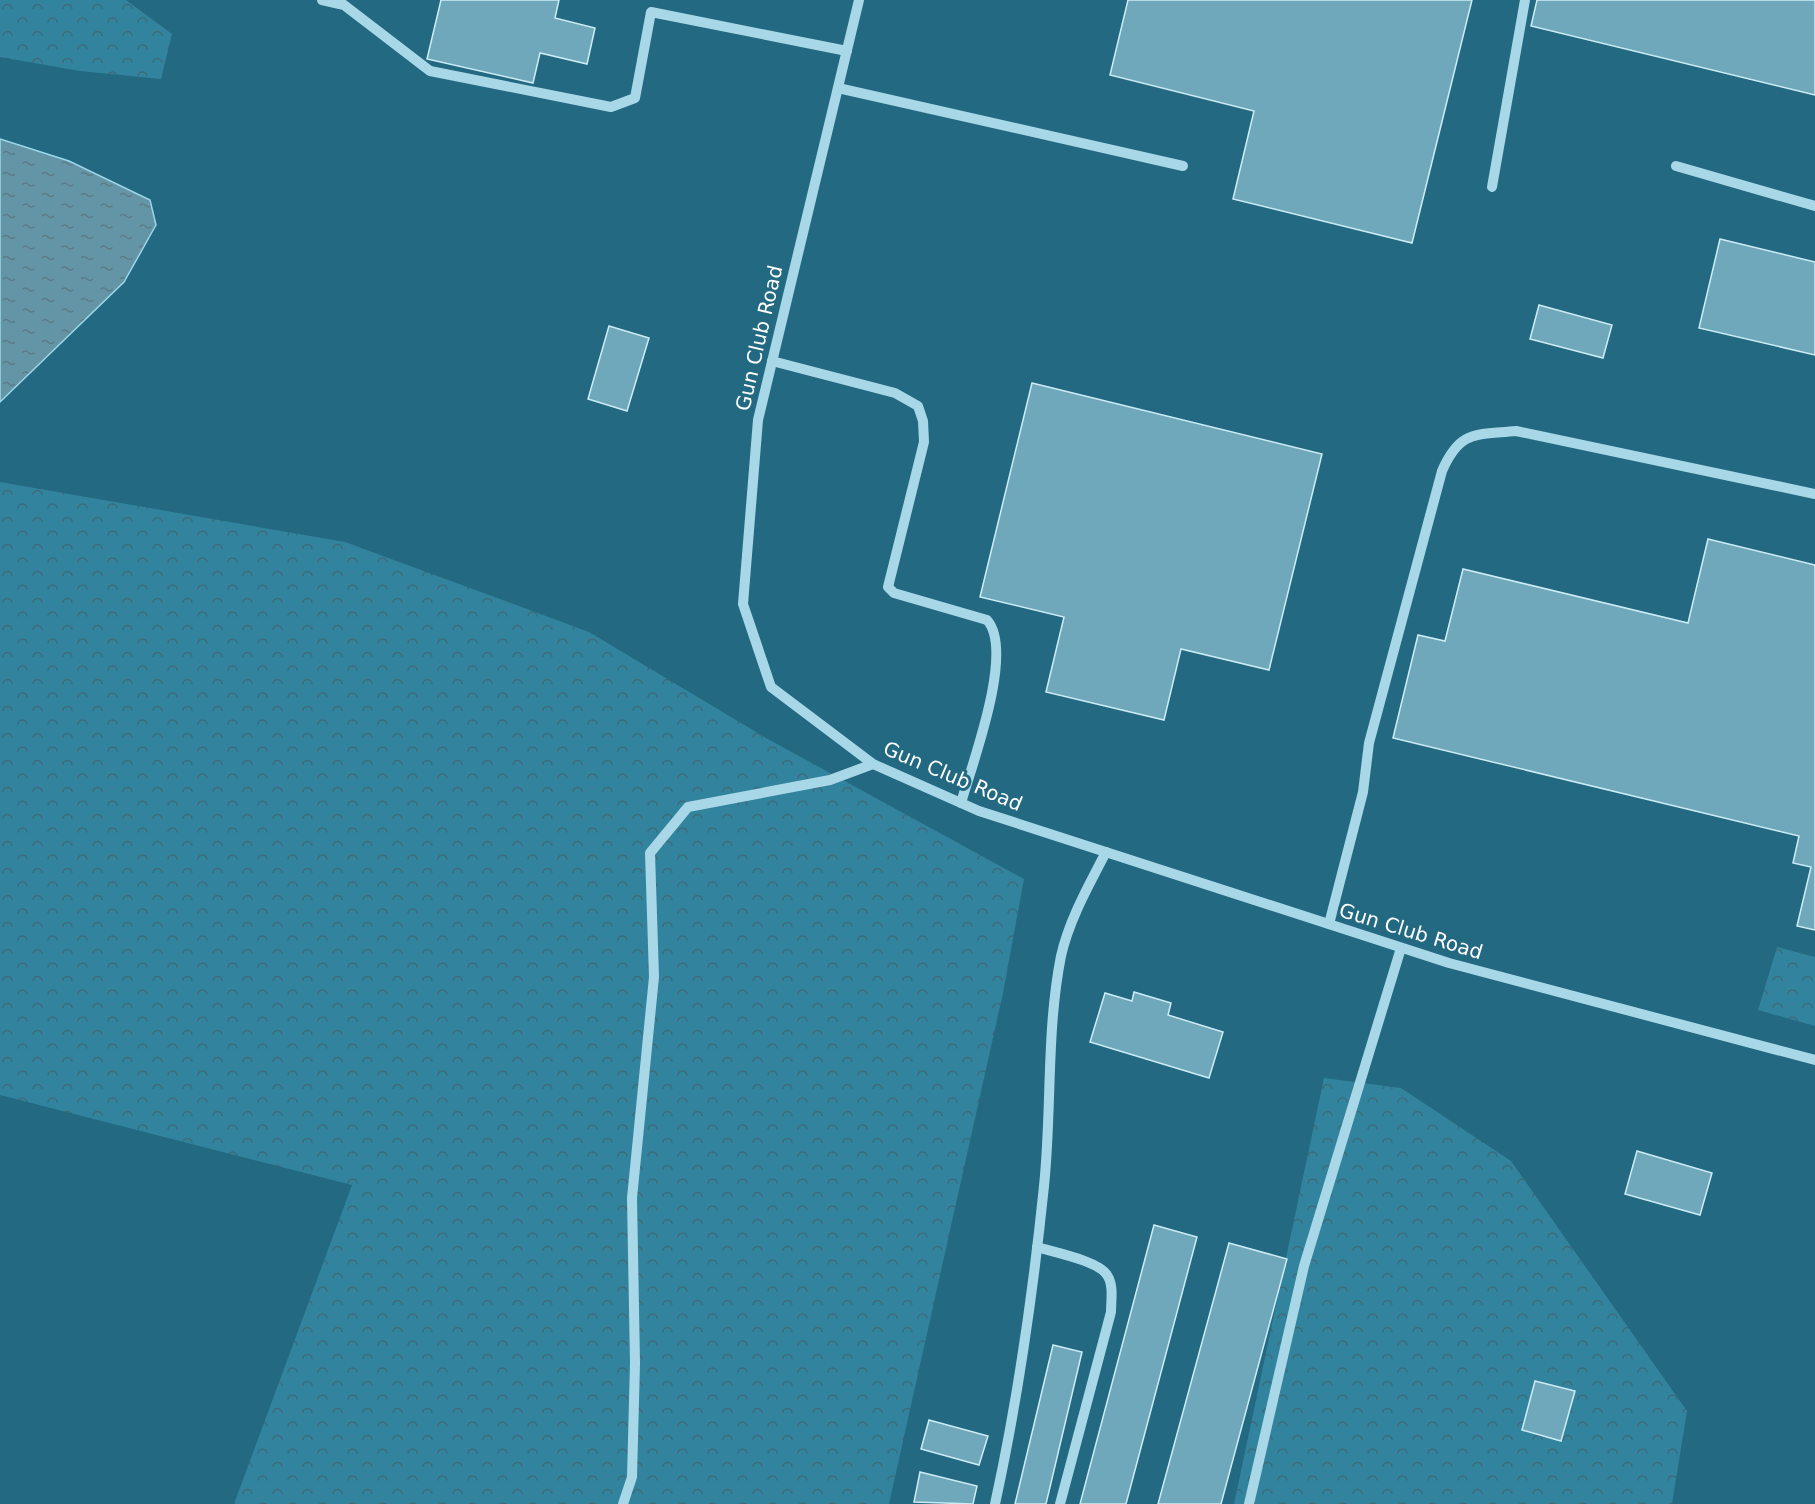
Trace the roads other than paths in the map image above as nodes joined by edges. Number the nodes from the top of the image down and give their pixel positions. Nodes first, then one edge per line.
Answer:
1 (322, 0) edge
2 (859, 0) edge
3 (1525, 0) edge
4 (847, 51) junction
5 (838, 88) junction
6 (1183, 166) dead end
7 (1676, 166) dead end
8 (1492, 187) dead end
9 (1815, 206) edge
10 (772, 361) junction
11 (1815, 494) edge
12 (873, 764) junction
13 (960, 802) junction
14 (1106, 852) junction
15 (1329, 924) junction
16 (1401, 948) junction
17 (1815, 1060) edge
18 (1037, 1247) junction
19 (623, 1504) edge
20 (995, 1504) edge
21 (1060, 1504) edge
22 (1249, 1504) edge

1 - 4 street
2 - 4 street, Gun Club Road
3 - 8 street
4 - 5 street, Gun Club Road
5 - 6 street
5 - 10 street, Gun Club Road
7 - 9 street
10 - 12 street, Gun Club Road
10 - 13 street
11 - 15 street
12 - 13 street, Gun Club Road
12 - 19 street
13 - 14 street, Gun Club Road
14 - 15 street, Gun Club Road
14 - 18 street
15 - 16 street, Gun Club Road
16 - 17 street, Gun Club Road
16 - 22 street
18 - 20 street
18 - 21 street

